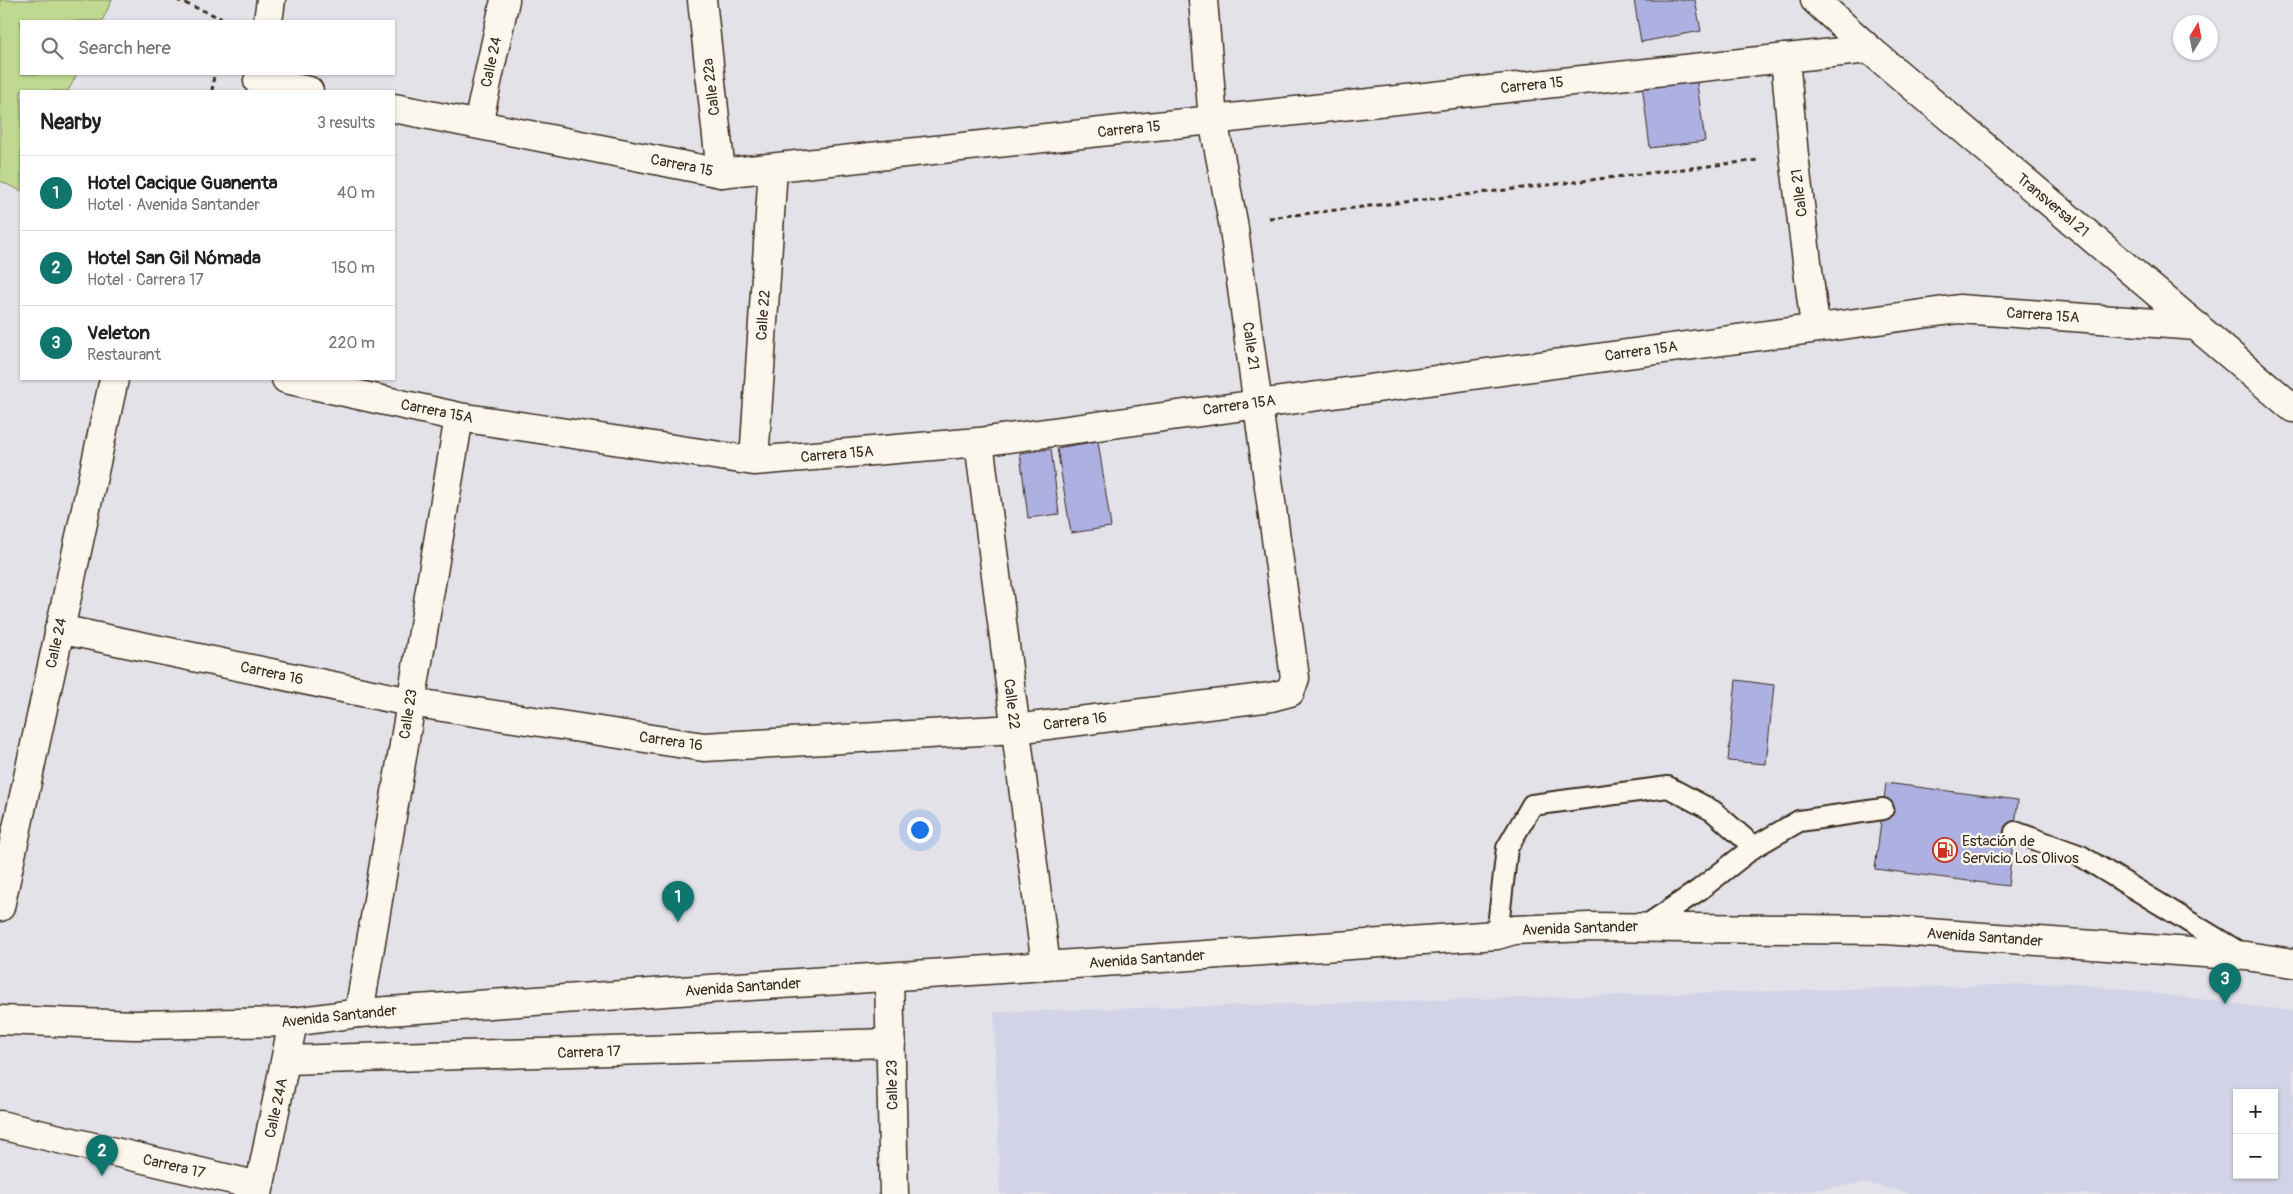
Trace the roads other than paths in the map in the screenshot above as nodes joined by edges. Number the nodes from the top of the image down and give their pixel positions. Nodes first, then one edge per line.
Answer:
1 (271, 0) edge
2 (505, 0) edge
3 (702, 0) edge
4 (1203, 0) edge
5 (1815, 0) edge
6 (268, 20) edge
7 (1869, 49) junction
8 (1786, 58) junction
9 (258, 82) edge
10 (303, 90) edge
11 (395, 108) edge
12 (1213, 120) junction
13 (478, 124) junction
14 (773, 168) junction
15 (721, 173) junction
16 (2197, 326) junction
17 (1815, 327) junction
18 (114, 380) edge
19 (291, 380) edge
20 (1259, 402) junction
21 (2293, 408) edge
22 (459, 417) junction
23 (979, 442) junction
24 (754, 461) junction
25 (59, 629) junction
26 (1290, 692) joint
27 (410, 702) junction
28 (1015, 728) junction
29 (1883, 809) dead end
30 (2015, 832) dead end
31 (1754, 846) junction
32 (0, 907) edge
33 (1644, 927) junction
34 (1497, 936) junction
35 (2246, 956) junction
36 (2293, 963) edge
37 (1046, 966) junction
38 (889, 977) junction
39 (359, 1013) junction
40 (0, 1020) edge
41 (293, 1022) junction
42 (891, 1043) junction
43 (286, 1060) junction
44 (0, 1125) edge
45 (259, 1190) edge
46 (894, 1194) edge

1 - 6 main road
2 - 13 main road, Calle 24
3 - 15 main road, Calle 22a
4 - 12 main road, Calle 21
5 - 7 main road, Transversal 21
7 - 8 main road, Carrera 15
7 - 16 main road, Transversal 21
8 - 12 main road, Carrera 15
8 - 17 main road, Calle 21
9 - 10 main road
11 - 13 main road, Carrera 15
12 - 14 main road, Carrera 15
12 - 20 main road, Calle 21
13 - 15 main road, Carrera 15
14 - 15 main road, Carrera 15
14 - 24 main road, Calle 22
16 - 17 main road, Carrera 15A
16 - 21 main road, Transversal 21
17 - 20 main road, Carrera 15A
18 - 25 main road, Calle 24
19 - 22 main road, Carrera 15A
20 - 23 main road, Carrera 15A
20 - 26 main road, Calle 21
22 - 24 main road, Carrera 15A
22 - 27 main road, Calle 23
23 - 24 main road, Carrera 15A
23 - 28 main road, Calle 22
25 - 27 main road, Carrera 16
25 - 32 main road, Calle 24
26 - 28 main road, Carrera 16
27 - 28 main road, Carrera 16
27 - 39 main road, Calle 23
28 - 37 main road, Calle 22
29 - 31 lane
30 - 35 lane
31 - 33 lane
31 - 34 lane
33 - 34 main road, Avenida Santander
33 - 35 main road, Avenida Santander
34 - 37 main road, Avenida Santander
35 - 36 main road, Avenida Santander
37 - 38 main road, Avenida Santander
38 - 39 main road, Avenida Santander
38 - 42 main road, Calle 23
39 - 41 main road, Avenida Santander
40 - 41 main road, Avenida Santander
41 - 43 main road, Calle 24A
42 - 43 main road, Carrera 17
42 - 46 main road, Calle 23
43 - 45 main road, Calle 24A
44 - 45 main road, Carrera 17

